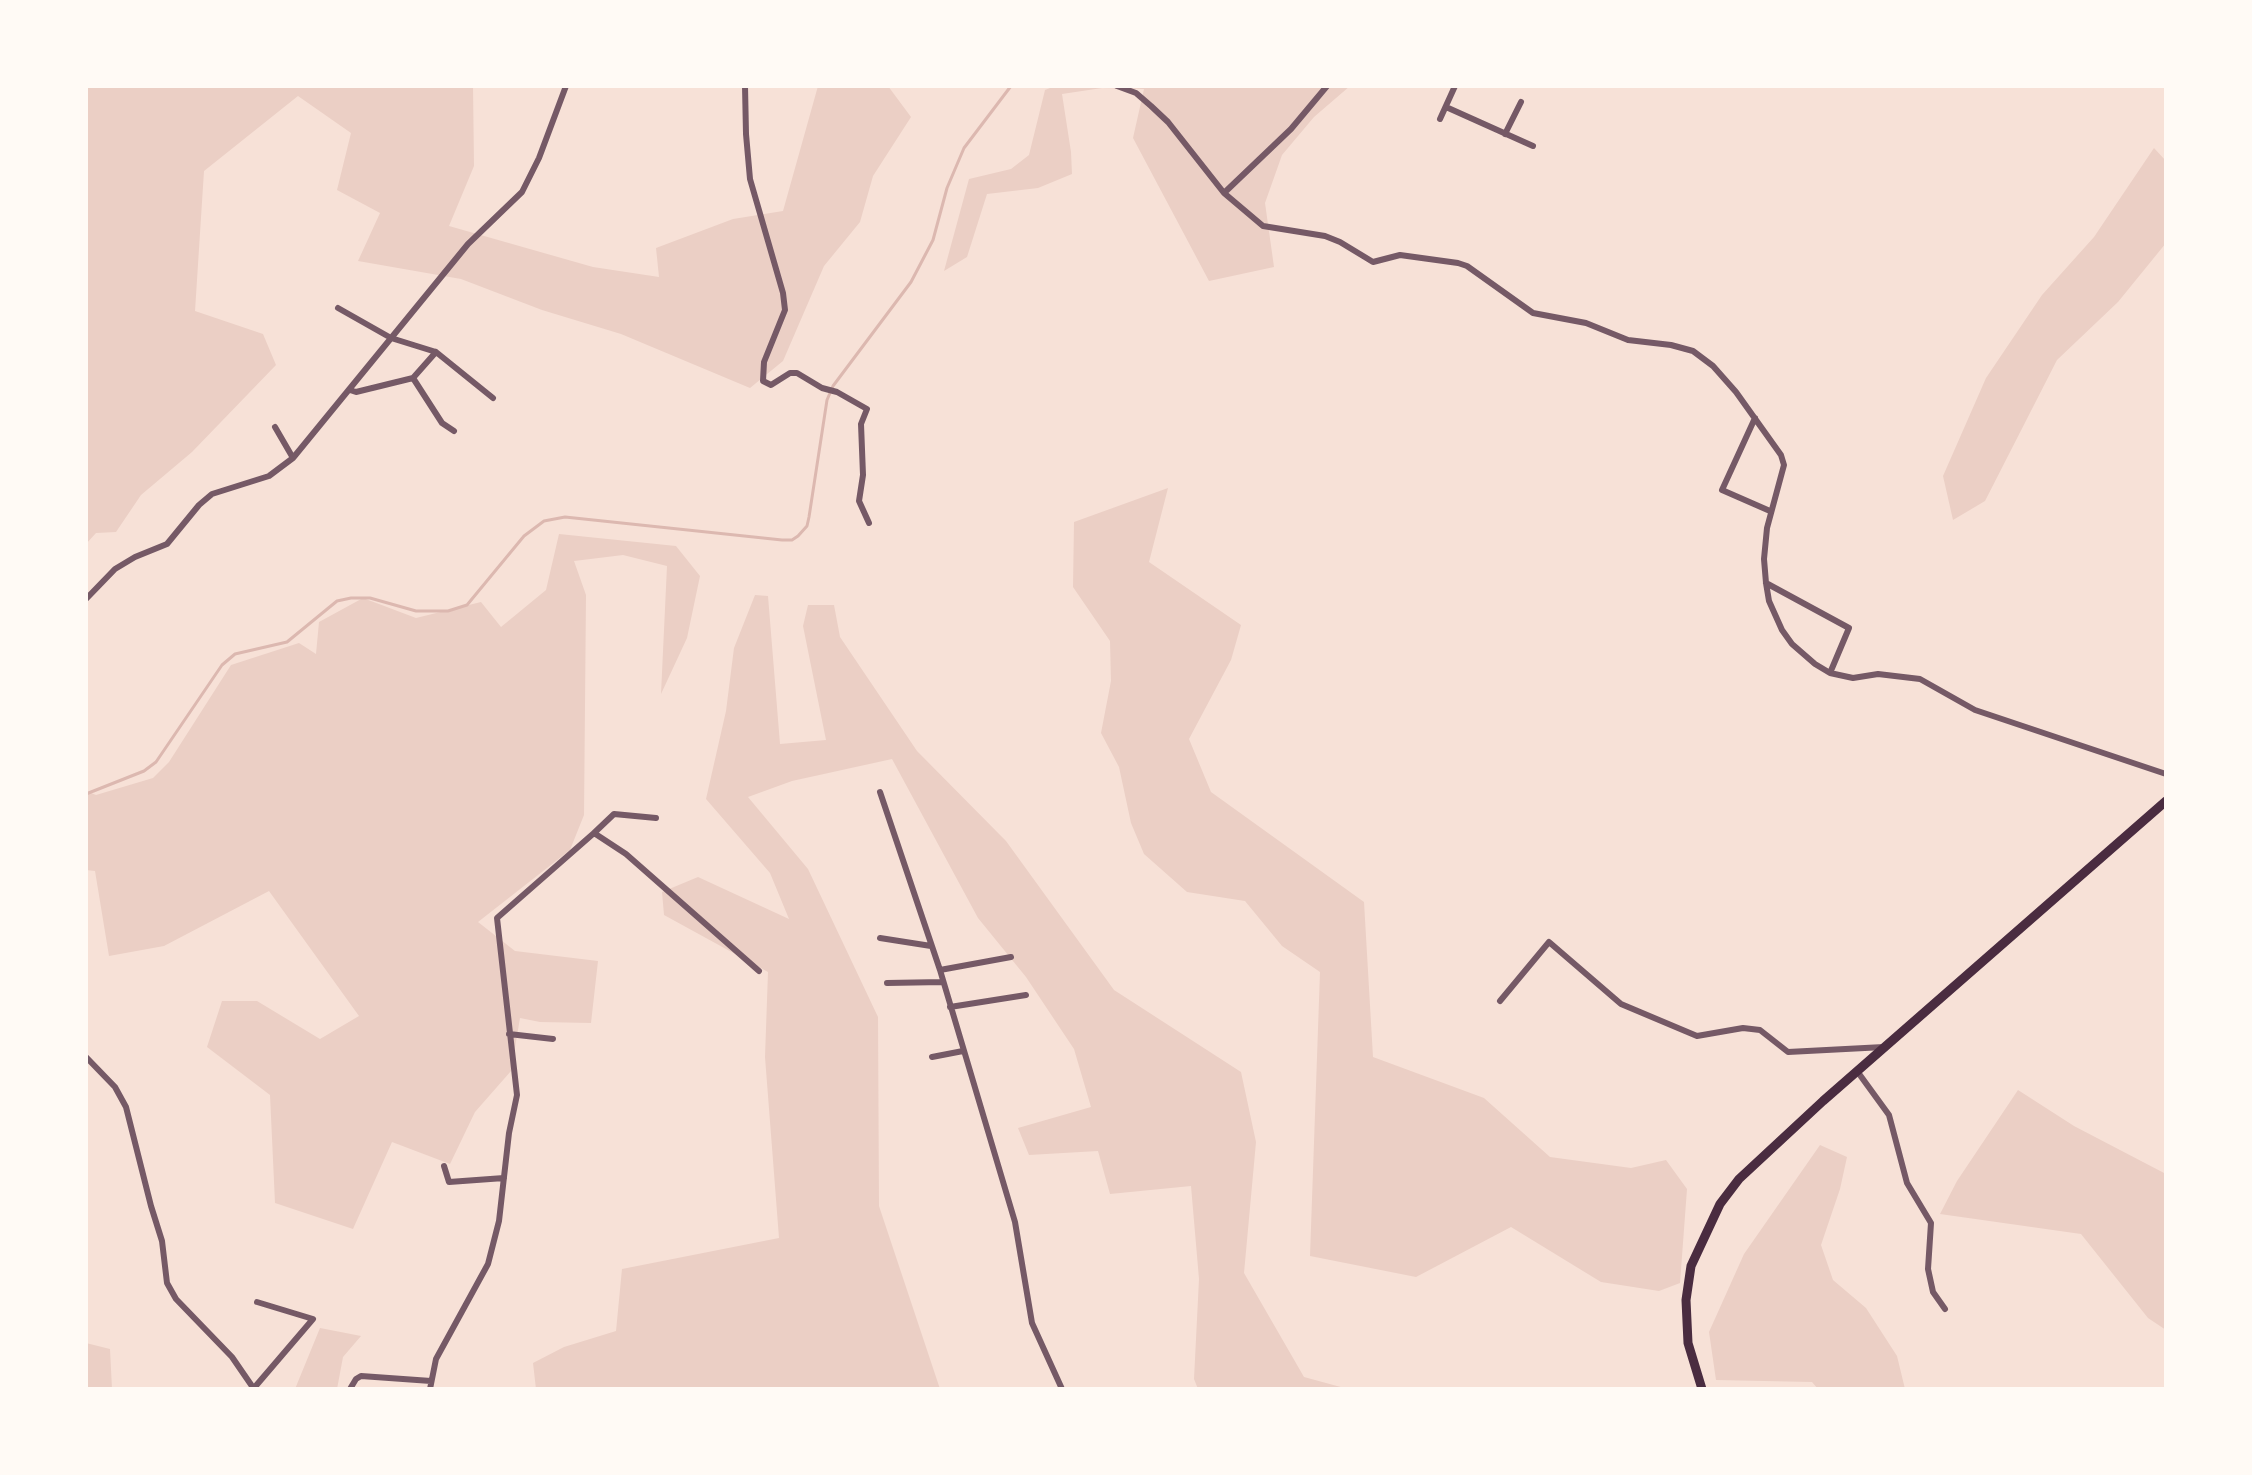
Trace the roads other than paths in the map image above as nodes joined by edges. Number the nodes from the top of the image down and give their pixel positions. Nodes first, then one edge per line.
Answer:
1 (566, 86) edge
2 (745, 86) edge
3 (1117, 86) edge
4 (1327, 86) edge
5 (1455, 86) edge
6 (1521, 102) dead end
7 (1446, 107) junction
8 (1440, 119) dead end
9 (1505, 134) junction
10 (1533, 146) dead end
11 (1224, 193) junction
12 (338, 308) dead end
13 (391, 338) junction
14 (436, 352) junction
15 (413, 378) junction
16 (350, 390) junction
17 (493, 398) dead end
18 (1755, 418) junction
19 (275, 427) dead end
20 (454, 431) dead end
21 (293, 458) junction
22 (1770, 511) junction
23 (869, 523) dead end
24 (1766, 583) junction
25 (86, 599) edge
26 (1830, 673) junction
27 (2166, 774) edge
28 (880, 792) dead end
29 (2166, 801) edge
30 (656, 818) dead end
31 (594, 833) junction
32 (880, 938) dead end
33 (931, 946) junction
34 (1011, 957) dead end
35 (940, 970) junction
36 (759, 971) dead end
37 (943, 982) junction
38 (887, 983) dead end
39 (1026, 995) dead end
40 (1500, 1001) dead end
41 (950, 1007) junction
42 (509, 1034) junction
43 (553, 1039) dead end
44 (1884, 1047) junction
45 (963, 1051) junction
46 (86, 1057) edge
47 (932, 1057) dead end
48 (1857, 1071) junction
49 (444, 1166) dead end
50 (504, 1178) junction
51 (257, 1302) dead end
52 (1945, 1309) dead end
53 (430, 1385) edge
54 (254, 1389) edge
55 (350, 1389) edge
56 (1062, 1389) edge
57 (1702, 1389) edge

1 - 13 street
2 - 23 street
3 - 11 street
4 - 11 street
5 - 7 street
6 - 9 street
7 - 8 street
7 - 9 street
9 - 10 street
11 - 18 street
12 - 13 street
13 - 14 street
13 - 16 street
14 - 15 street
14 - 17 street
15 - 16 street
15 - 20 street
16 - 21 street
18 - 22 street
18 - 22 street
19 - 21 street
21 - 25 street
22 - 24 street
24 - 26 street
24 - 26 street
26 - 27 street
28 - 33 street
29 - 44 main road
30 - 31 street
31 - 36 street
31 - 42 street
32 - 33 street
33 - 35 street
34 - 35 street
35 - 37 street
37 - 38 street
37 - 41 street
39 - 41 street
40 - 44 street
41 - 45 street
42 - 43 street
42 - 50 street
44 - 48 main road
45 - 47 street
45 - 56 street
46 - 54 street
48 - 52 street
48 - 57 main road
49 - 50 street
50 - 53 street
51 - 54 street
53 - 55 street

